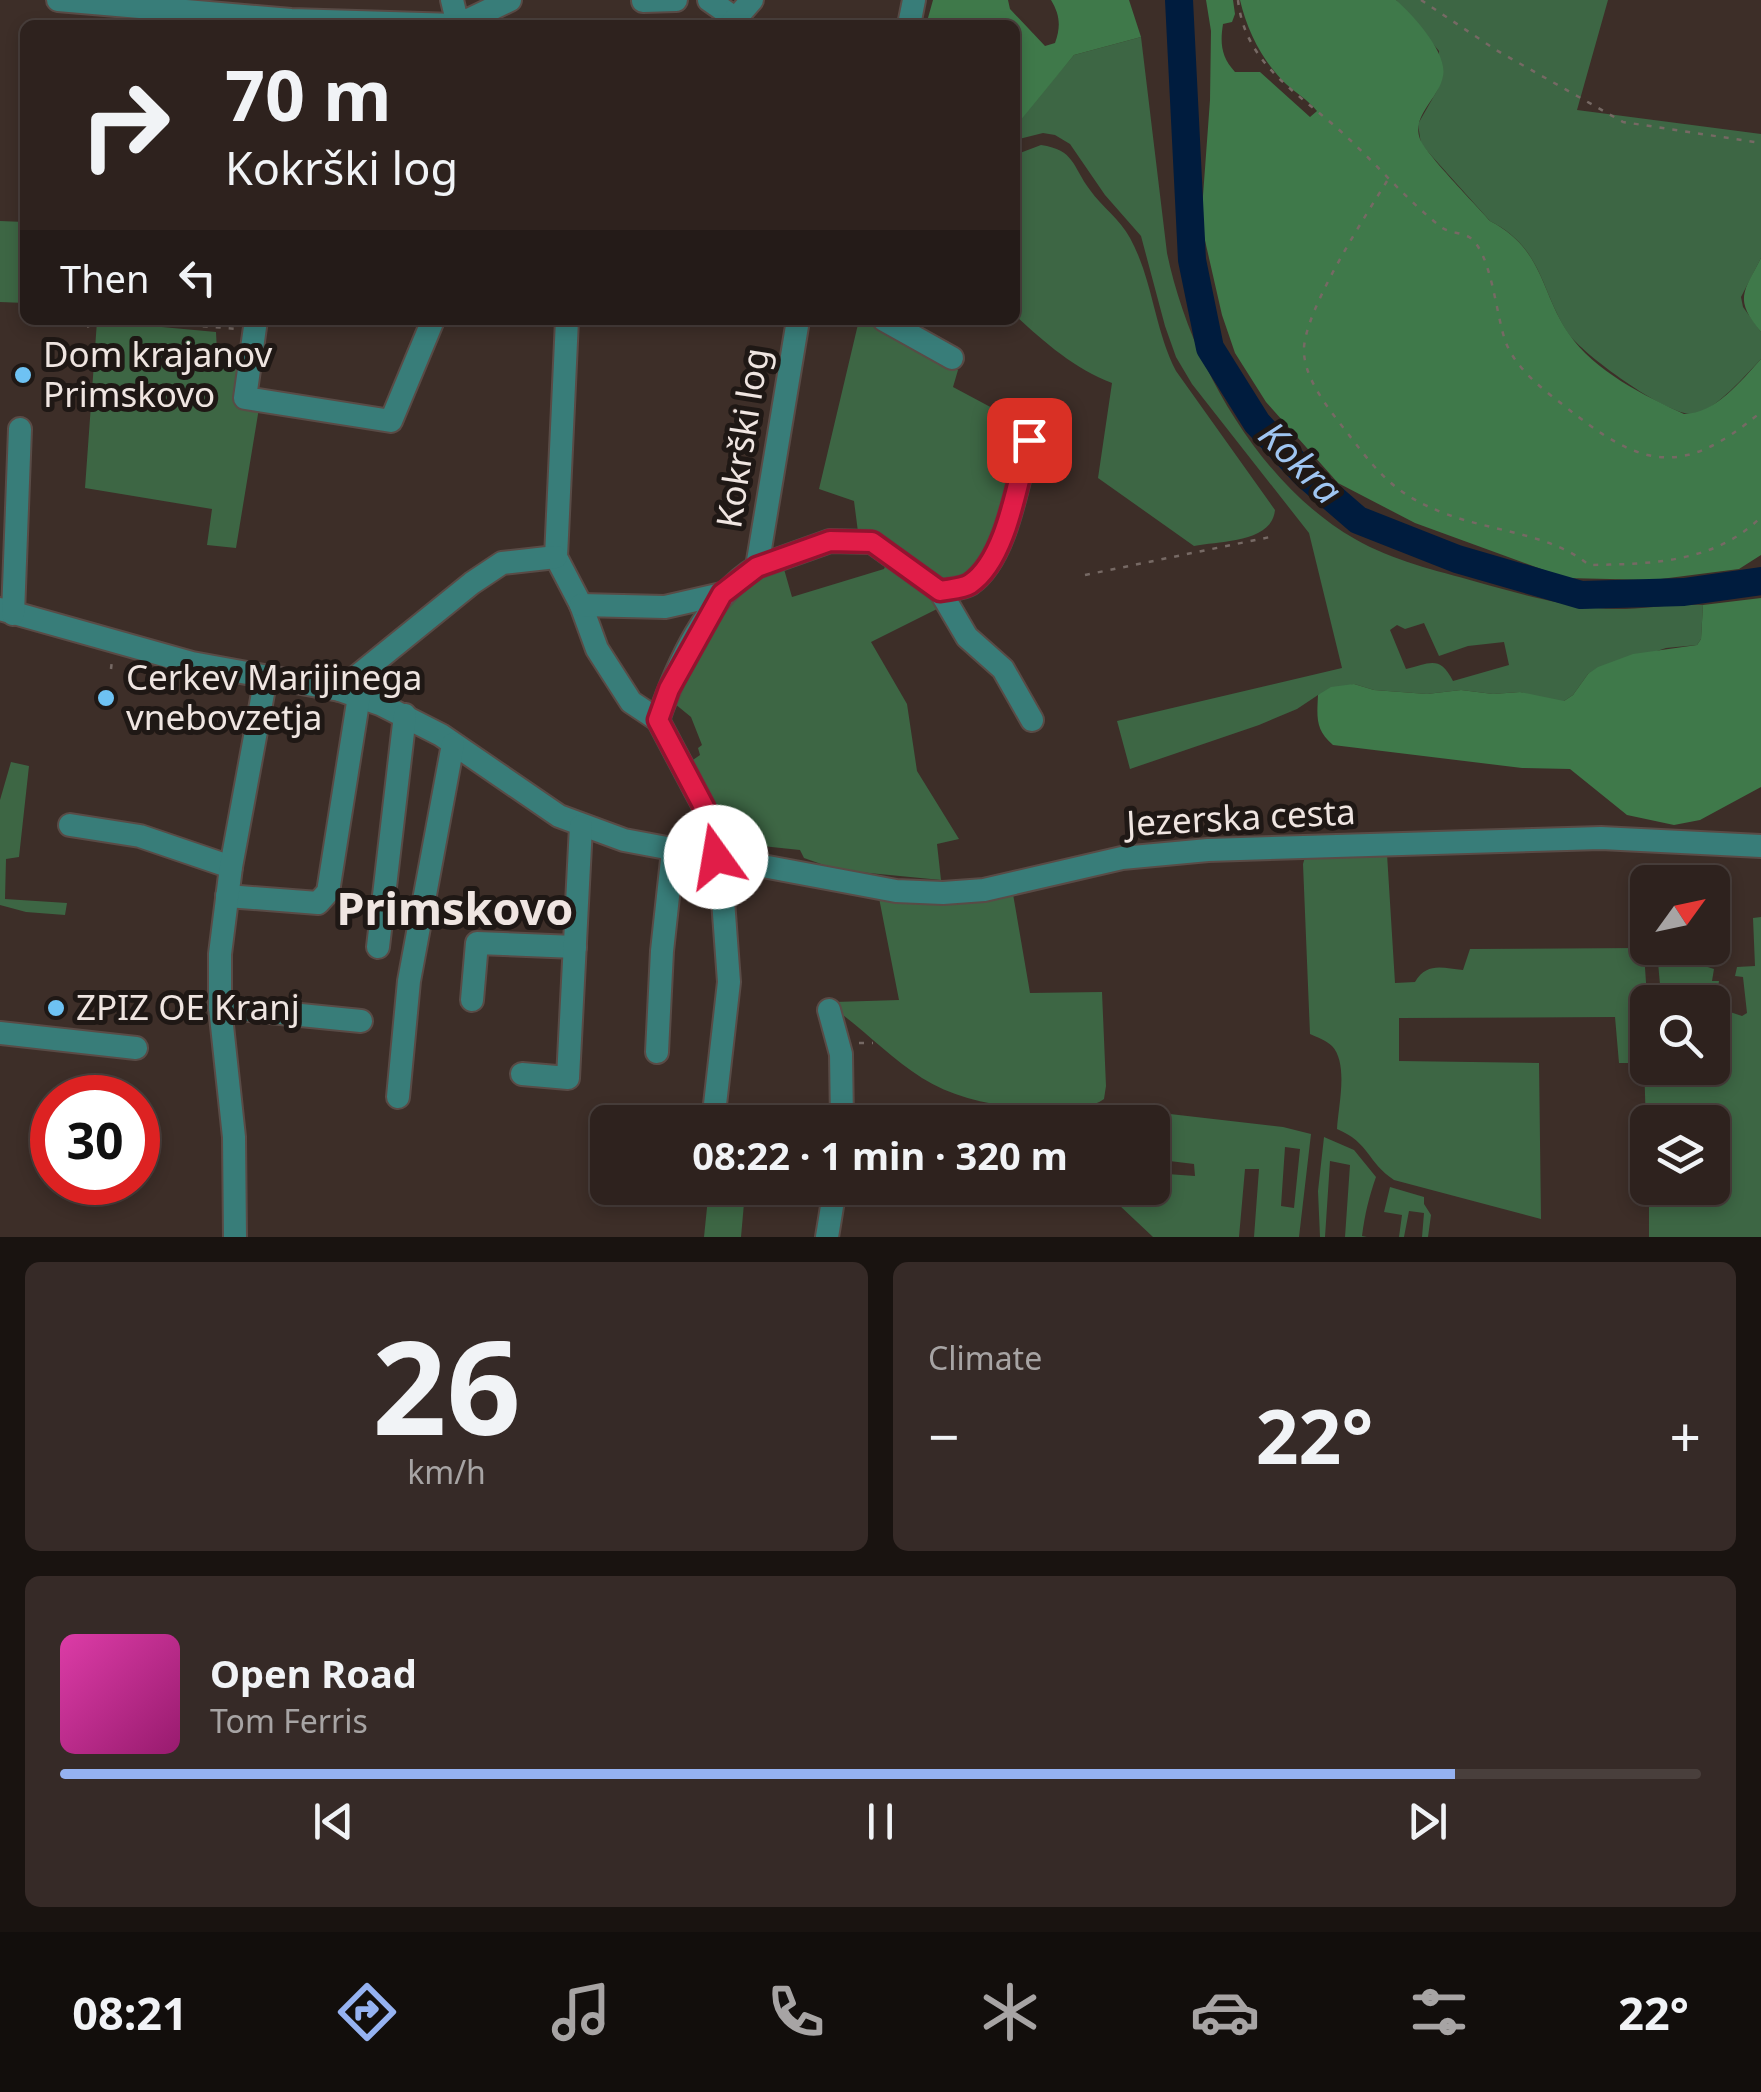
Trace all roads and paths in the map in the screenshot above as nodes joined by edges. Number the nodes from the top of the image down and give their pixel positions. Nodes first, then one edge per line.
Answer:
1 (58, 0) edge
2 (510, 0) edge
3 (676, 0) edge
4 (709, 0) edge
5 (752, 0) edge
6 (1238, 0) edge
7 (1422, 0) edge
8 (643, 1) edge
9 (270, 20) edge
10 (468, 20) edge
11 (731, 20) edge
12 (735, 20) edge
13 (1761, 142) edge
14 (1388, 180) junction
15 (91, 325) edge
16 (255, 325) edge
17 (432, 325) edge
18 (566, 325) edge
19 (797, 325) edge
20 (893, 325) edge
21 (87, 327) dead end
22 (952, 358) dead end
23 (1761, 412) edge
24 (20, 430) dead end
25 (1029, 440) dead end
26 (1761, 517) edge
27 (1275, 536) dead end
28 (556, 557) junction
29 (757, 567) junction
30 (1085, 576) dead end
31 (940, 591) junction
32 (722, 594) junction
33 (581, 604) junction
34 (6, 612) edge
35 (266, 677) junction
36 (349, 693) junction
37 (405, 715) junction
38 (658, 720) junction
39 (1032, 720) dead end
40 (453, 744) junction
41 (70, 825) dead end
42 (581, 826) junction
43 (1761, 846) edge
44 (673, 851) junction
45 (721, 866) junction
46 (231, 868) junction
47 (227, 896) junction
48 (378, 947) dead end
49 (575, 947) junction
50 (472, 1000) dead end
51 (220, 1007) junction
52 (829, 1010) dead end
53 (361, 1022) dead end
54 (0, 1033) edge
55 (136, 1048) dead end
56 (656, 1052) dead end
57 (522, 1074) dead end
58 (398, 1098) dead end
59 (716, 1105) edge
60 (842, 1105) edge
61 (833, 1205) edge
62 (235, 1237) edge
63 (827, 1237) edge

1 - 9 street
2 - 10 street
3 - 8 street
4 - 11 street
5 - 12 street
6 - 14 path
7 - 13 path
14 - 23 path
14 - 26 path
15 - 21 path
16 - 17 street
18 - 28 street
19 - 29 street, Kokrški log
20 - 22 street
24 - 34 street, Jezerska cesta
25 - 31 street
27 - 30 path
28 - 33 street
28 - 36 street
29 - 31 street, Kokrški log
29 - 32 street, Kokrški log
31 - 39 street, Kokrški log
32 - 33 street
32 - 38 street, Kokrški log
33 - 38 street
34 - 35 street, Jezerska cesta
35 - 36 street, Jezerska cesta
35 - 46 street
36 - 37 street, Jezerska cesta
36 - 47 street
37 - 40 street, Jezerska cesta
37 - 48 street
38 - 45 street
40 - 42 street, Jezerska cesta
40 - 58 street
41 - 46 street
42 - 44 street, Jezerska cesta
42 - 49 street
43 - 45 street, Jezerska cesta
44 - 45 street, Jezerska cesta
44 - 56 street
45 - 59 street
46 - 47 street
47 - 51 street
49 - 50 street
49 - 57 street
51 - 53 street
51 - 62 street
52 - 60 street
54 - 55 street
61 - 63 street

